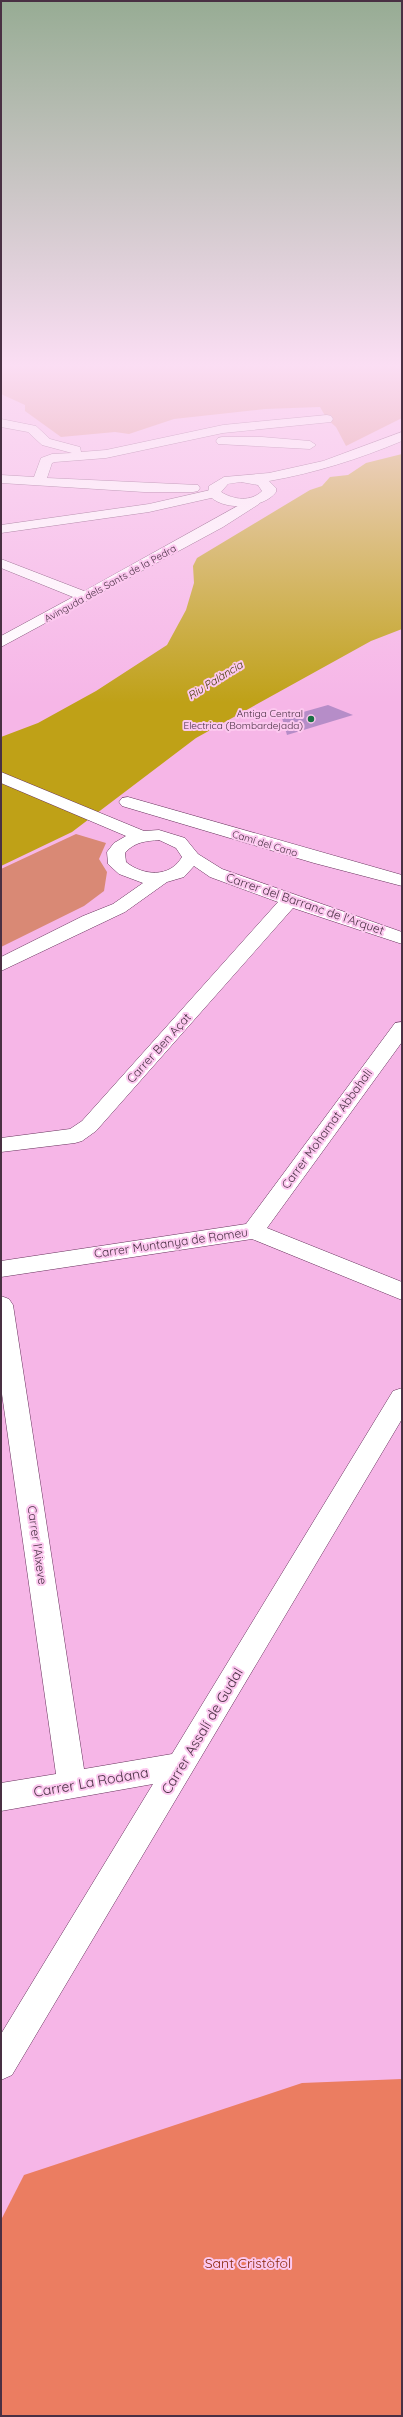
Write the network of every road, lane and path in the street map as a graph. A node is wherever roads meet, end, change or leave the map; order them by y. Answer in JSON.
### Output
{"nodes":[{"id":1,"x":40,"y":478,"type":"edge"},
{"id":2,"x":257,"y":478,"type":"edge"},
{"id":3,"x":291,"y":478,"type":"edge"},
{"id":4,"x":1,"y":479,"type":"edge"},
{"id":5,"x":251,"y":479,"type":"junction"},
{"id":6,"x":39,"y":482,"type":"junction"},
{"id":7,"x":269,"y":488,"type":"junction"},
{"id":8,"x":216,"y":493,"type":"junction"},
{"id":9,"x":254,"y":501,"type":"junction"},
{"id":10,"x":218,"y":524,"type":"junction"},
{"id":11,"x":1,"y":529,"type":"edge"},
{"id":12,"x":1,"y":562,"type":"edge"},
{"id":13,"x":85,"y":597,"type":"junction"},
{"id":14,"x":1,"y":628,"type":"edge"},
{"id":15,"x":15,"y":635,"type":"junction"},
{"id":16,"x":1,"y":642,"type":"edge"},
{"id":17,"x":1,"y":777,"type":"edge"},
{"id":18,"x":1,"y":789,"type":"edge"},
{"id":19,"x":128,"y":802,"type":"dead end"},
{"id":20,"x":142,"y":836,"type":"junction"},
{"id":21,"x":120,"y":847,"type":"junction"},
{"id":22,"x":186,"y":864,"type":"junction"},
{"id":23,"x":129,"y":874,"type":"junction"},
{"id":24,"x":163,"y":877,"type":"junction"},
{"id":25,"x":402,"y":881,"type":"edge"},
{"id":26,"x":289,"y":901,"type":"junction"},
{"id":27,"x":90,"y":920,"type":"junction"},
{"id":28,"x":402,"y":938,"type":"edge"},
{"id":29,"x":1,"y":965,"type":"edge"},
{"id":30,"x":402,"y":1028,"type":"edge"},
{"id":31,"x":1,"y":1145,"type":"edge"},
{"id":32,"x":253,"y":1231,"type":"junction"},
{"id":33,"x":1,"y":1269,"type":"edge"},
{"id":34,"x":402,"y":1291,"type":"edge"},
{"id":35,"x":1,"y":1305,"type":"edge"},
{"id":36,"x":402,"y":1398,"type":"edge"},
{"id":37,"x":181,"y":1766,"type":"junction"},
{"id":38,"x":72,"y":1785,"type":"junction"},
{"id":39,"x":1,"y":1797,"type":"edge"},
{"id":40,"x":1,"y":2064,"type":"edge"}],
"edges":[{"from":1,"to":6,"type":"street"},
{"from":2,"to":5,"type":"street"},
{"from":3,"to":7,"type":"street","name":"Avinguda dels Sants de la Pedra"},
{"from":4,"to":6,"type":"street"},
{"from":5,"to":7,"type":"street"},
{"from":5,"to":8,"type":"street"},
{"from":6,"to":8,"type":"street"},
{"from":7,"to":9,"type":"street","name":"Avinguda dels Sants de la Pedra"},
{"from":8,"to":9,"type":"street"},
{"from":8,"to":10,"type":"street"},
{"from":8,"to":11,"type":"street"},
{"from":9,"to":10,"type":"street","name":"Avinguda dels Sants de la Pedra"},
{"from":10,"to":13,"type":"street","name":"Avinguda dels Sants de la Pedra"},
{"from":12,"to":13,"type":"street"},
{"from":13,"to":15,"type":"street","name":"Avinguda dels Sants de la Pedra"},
{"from":14,"to":15,"type":"street"},
{"from":15,"to":16,"type":"street","name":"Avinguda dels Sants de la Pedra"},
{"from":17,"to":20,"type":"street"},
{"from":18,"to":21,"type":"street"},
{"from":19,"to":25,"type":"street","name":"Camí del Cano"},
{"from":20,"to":21,"type":"street"},
{"from":20,"to":22,"type":"street"},
{"from":21,"to":23,"type":"street"},
{"from":22,"to":24,"type":"street"},
{"from":22,"to":26,"type":"street","name":"Carrer del Barranc de l'Arquet"},
{"from":23,"to":24,"type":"street"},
{"from":23,"to":27,"type":"street"},
{"from":24,"to":27,"type":"street"},
{"from":26,"to":28,"type":"street","name":"Carrer del Barranc de l'Arquet"},
{"from":26,"to":31,"type":"street","name":"Carrer Ben Açat"},
{"from":27,"to":29,"type":"street"},
{"from":30,"to":32,"type":"street","name":"Carrer Mohamat Abbahali"},
{"from":32,"to":33,"type":"street","name":"Carrer Muntanya de Romeu"},
{"from":32,"to":34,"type":"street","name":"Carrer Muntanya de Romeu"},
{"from":35,"to":38,"type":"street","name":"Carrer l'Aixeve"},
{"from":36,"to":37,"type":"street","name":"Carrer Assalí de Gudal"},
{"from":37,"to":38,"type":"street","name":"Carrer La Rodana"},
{"from":37,"to":40,"type":"street","name":"Carrer Assalí de Gudal"},
{"from":38,"to":39,"type":"street","name":"Carrer La Rodana"}]}
